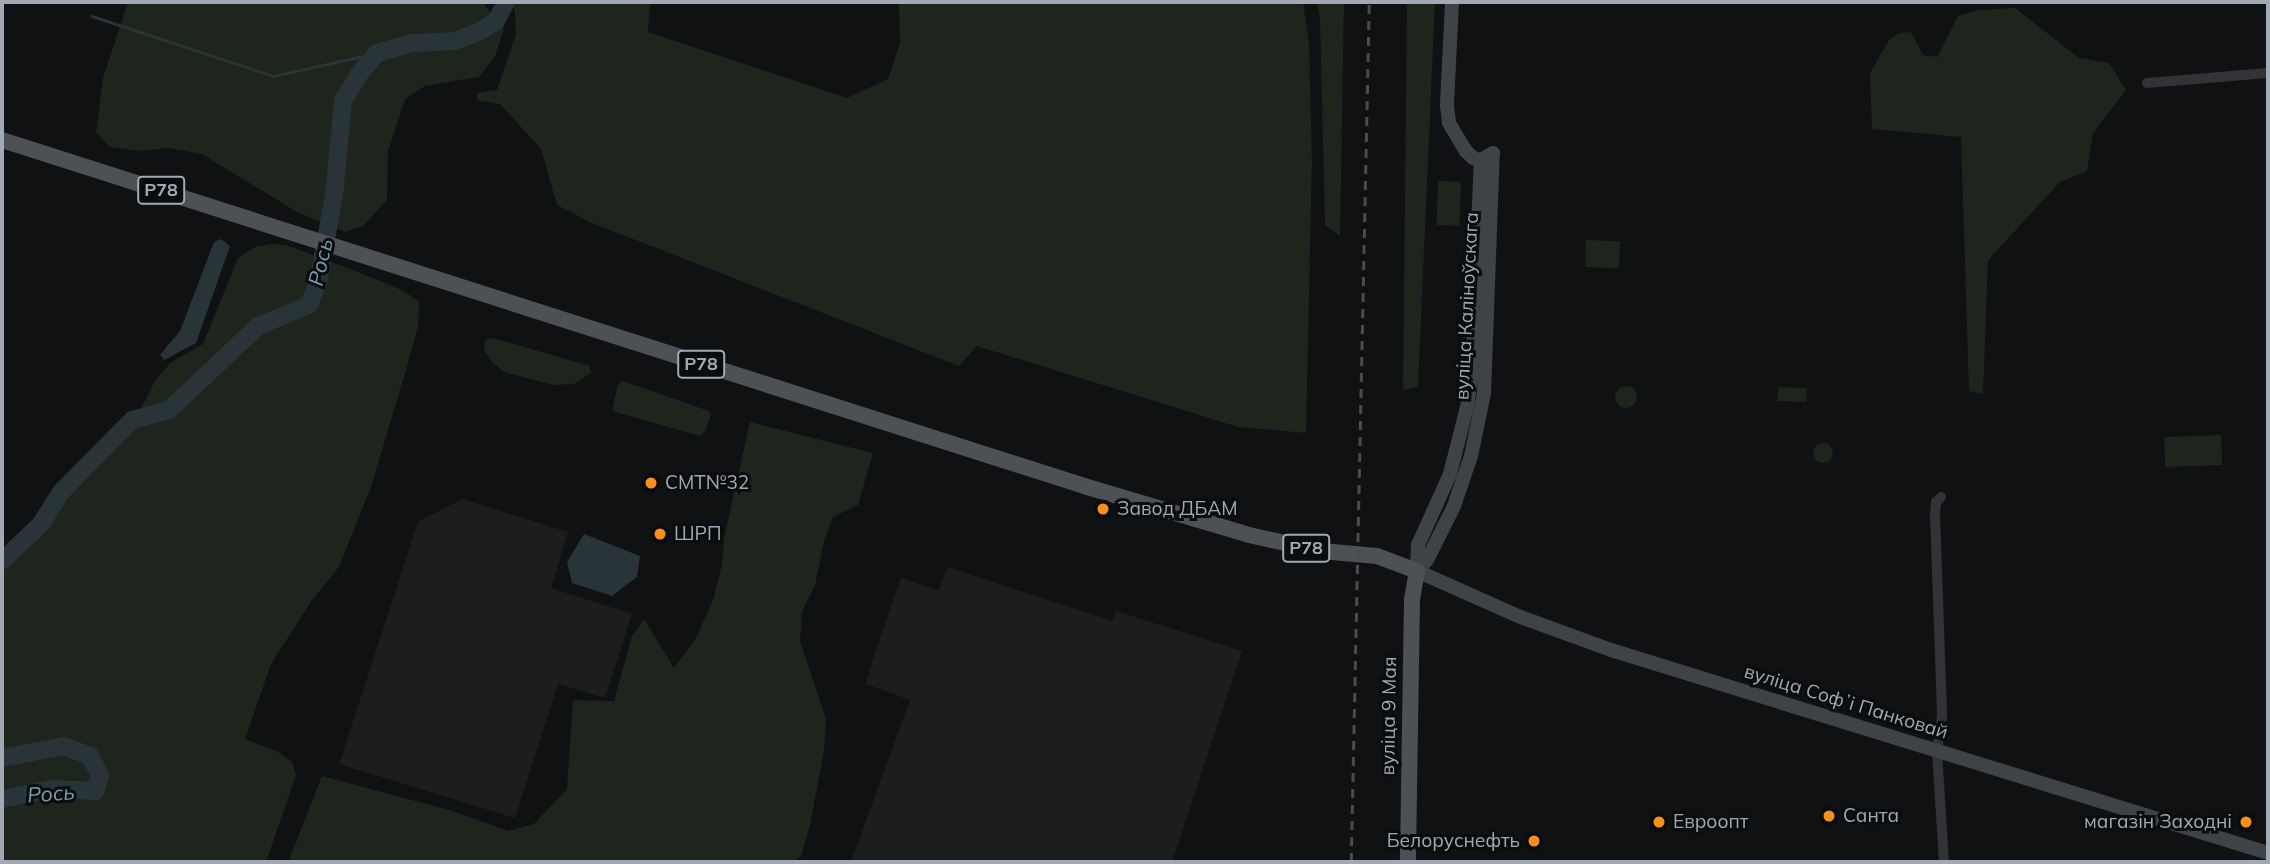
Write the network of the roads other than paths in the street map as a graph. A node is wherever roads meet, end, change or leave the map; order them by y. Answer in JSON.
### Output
{"nodes":[{"id":1,"x":1452,"y":2,"type":"edge"},
{"id":2,"x":2268,"y":74,"type":"edge"},
{"id":3,"x":2147,"y":83,"type":"dead end"},
{"id":4,"x":2,"y":140,"type":"edge"},
{"id":5,"x":1941,"y":497,"type":"dead end"},
{"id":6,"x":1417,"y":571,"type":"junction"},
{"id":7,"x":1937,"y":751,"type":"junction"},
{"id":8,"x":2268,"y":853,"type":"edge"},
{"id":9,"x":1408,"y":862,"type":"edge"},
{"id":10,"x":1944,"y":862,"type":"edge"}],
"edges":[{"from":1,"to":6,"type":"main road","name":"вуліца Каліноўскага"},
{"from":2,"to":3,"type":"street"},
{"from":4,"to":6,"type":"main road","number":"Р78"},
{"from":5,"to":7,"type":"street"},
{"from":6,"to":7,"type":"main road","name":"вуліца Софʼі Панковай"},
{"from":6,"to":9,"type":"main road","name":"вуліца 9 Мая"},
{"from":7,"to":8,"type":"main road","name":"вуліца Софʼі Панковай"},
{"from":7,"to":10,"type":"street"}]}
